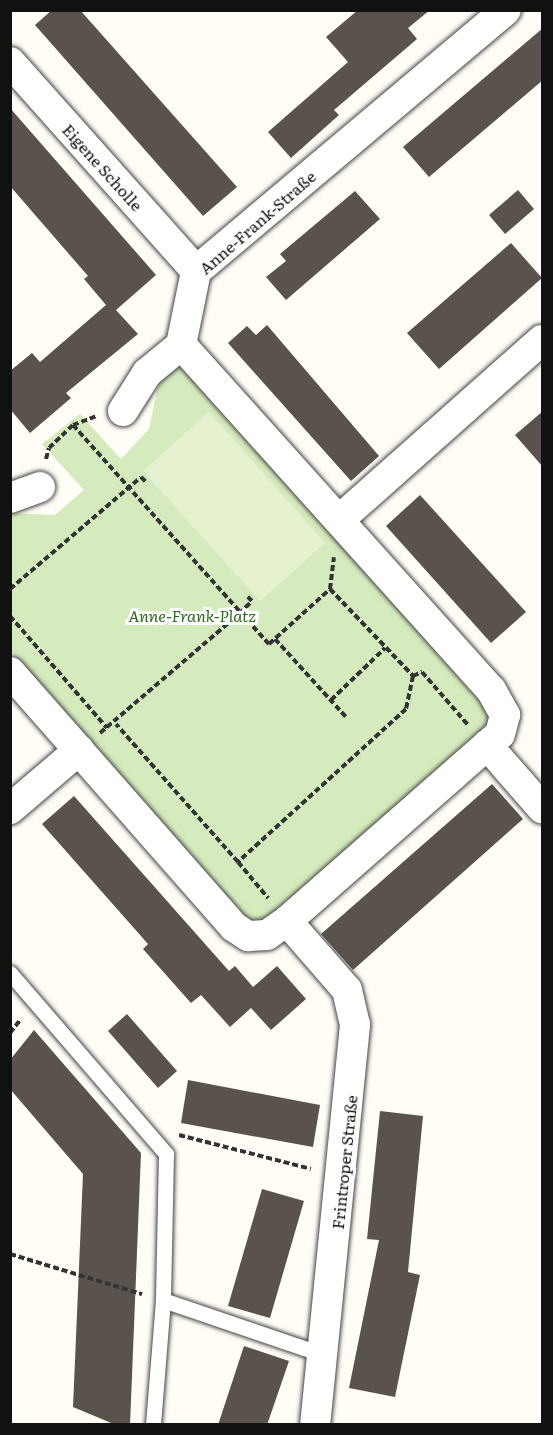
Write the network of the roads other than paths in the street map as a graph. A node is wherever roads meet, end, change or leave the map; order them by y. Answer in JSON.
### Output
{"nodes":[{"id":1,"x":506,"y":10,"type":"edge"},
{"id":2,"x":10,"y":62,"type":"edge"},
{"id":3,"x":196,"y":271,"type":"junction"},
{"id":4,"x":543,"y":340,"type":"edge"},
{"id":5,"x":181,"y":345,"type":"junction"},
{"id":6,"x":123,"y":411,"type":"road end"},
{"id":7,"x":40,"y":487,"type":"road end"},
{"id":8,"x":10,"y":498,"type":"edge"},
{"id":9,"x":339,"y":520,"type":"junction"},
{"id":10,"x":10,"y":672,"type":"edge"},
{"id":11,"x":487,"y":745,"type":"junction"},
{"id":12,"x":79,"y":750,"type":"junction"},
{"id":13,"x":543,"y":808,"type":"edge"},
{"id":14,"x":10,"y":809,"type":"edge"},
{"id":15,"x":287,"y":921,"type":"junction"},
{"id":16,"x":10,"y":973,"type":"edge"},
{"id":17,"x":163,"y":1300,"type":"junction"},
{"id":18,"x":322,"y":1354,"type":"junction"},
{"id":19,"x":153,"y":1425,"type":"edge"},
{"id":20,"x":315,"y":1425,"type":"edge"}],
"edges":[{"from":1,"to":3,"type":"street","name":"Anne-Frank-Straße"},
{"from":2,"to":3,"type":"street","name":"Eigene Scholle"},
{"from":3,"to":5,"type":"street","name":"Anne-Frank-Straße"},
{"from":4,"to":9,"type":"street"},
{"from":5,"to":6,"type":"street"},
{"from":5,"to":9,"type":"street"},
{"from":7,"to":8,"type":"street"},
{"from":9,"to":11,"type":"street"},
{"from":10,"to":12,"type":"street"},
{"from":11,"to":13,"type":"street"},
{"from":11,"to":15,"type":"street"},
{"from":12,"to":14,"type":"street"},
{"from":12,"to":15,"type":"street"},
{"from":15,"to":18,"type":"street","name":"Frintroper Straße"},
{"from":16,"to":17,"type":"lane"},
{"from":17,"to":18,"type":"lane"},
{"from":17,"to":19,"type":"lane"},
{"from":18,"to":20,"type":"street","name":"Frintroper Straße"}]}
